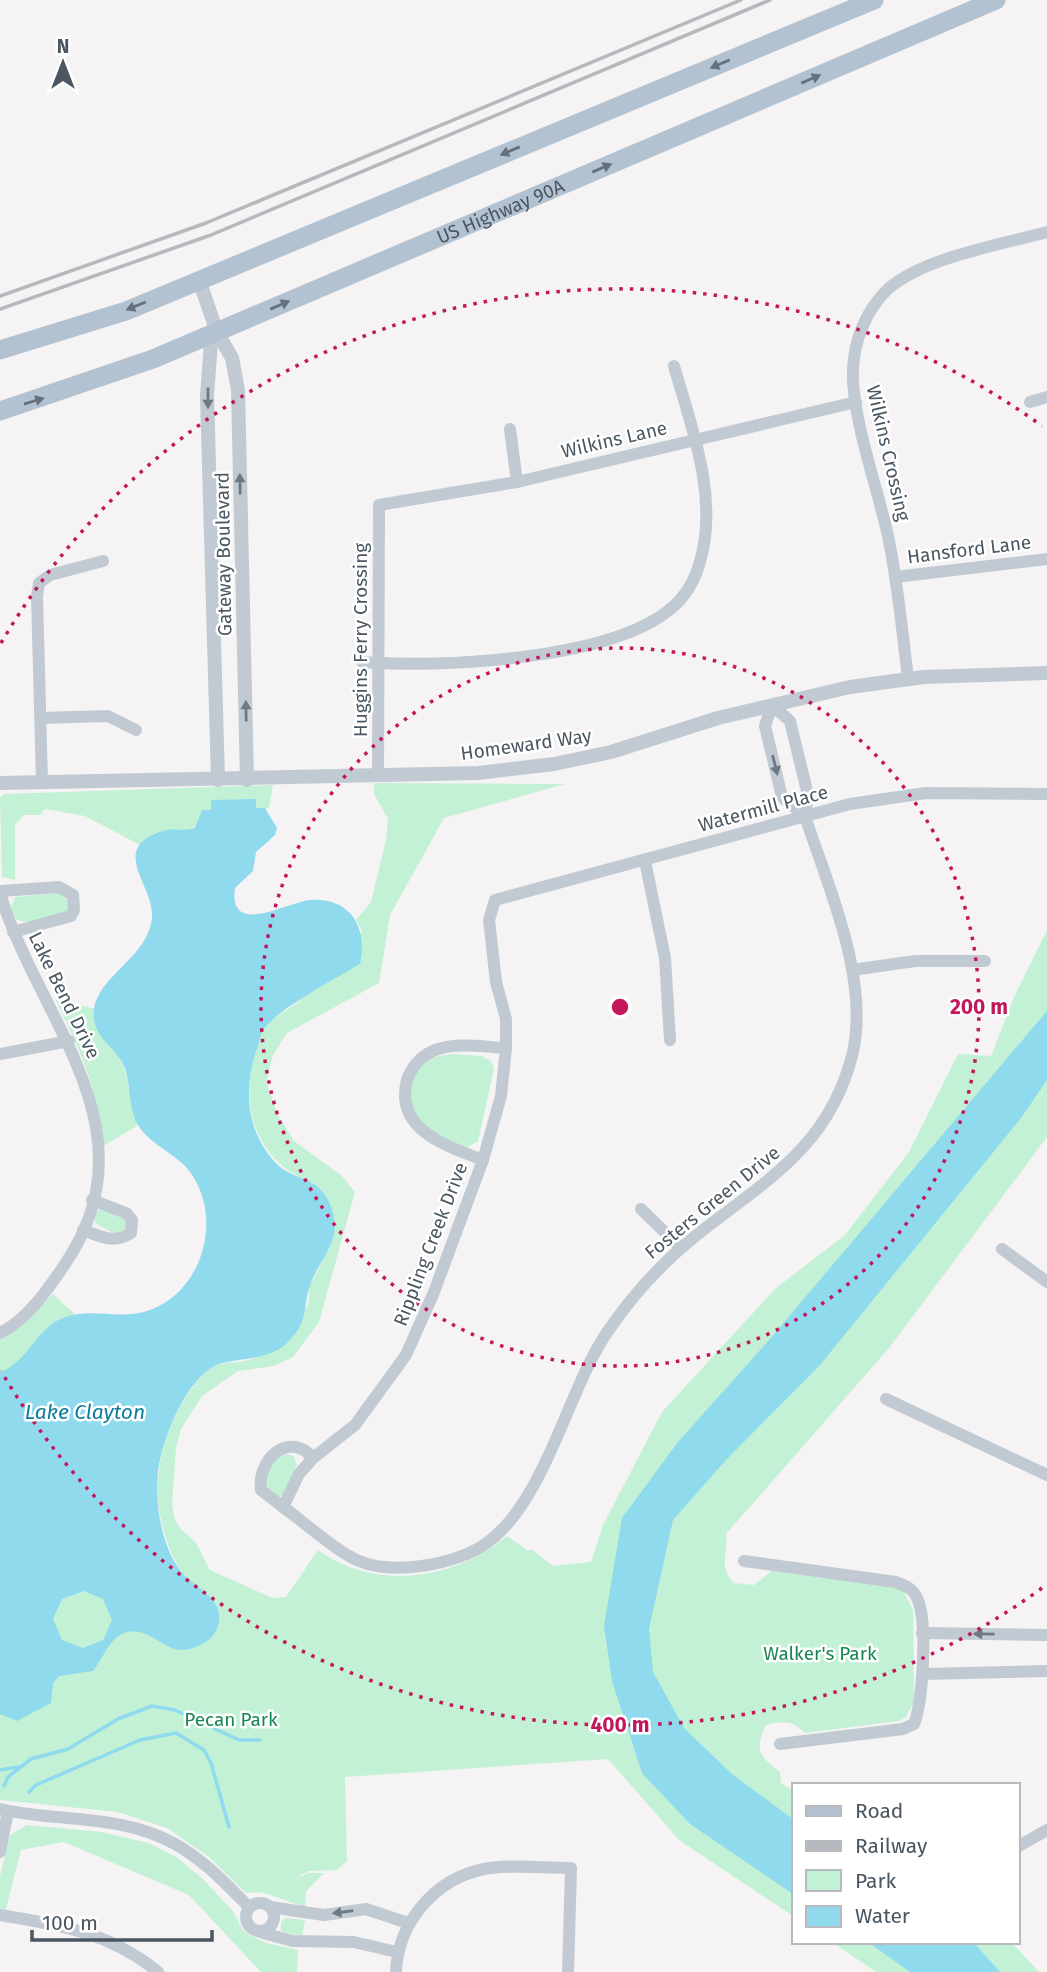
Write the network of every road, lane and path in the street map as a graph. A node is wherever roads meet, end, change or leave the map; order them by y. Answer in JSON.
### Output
{"nodes":[{"id":1,"x":874,"y":0,"type":"edge"},
{"id":2,"x":996,"y":0,"type":"edge"},
{"id":3,"x":1047,"y":232,"type":"edge"},
{"id":4,"x":199,"y":280,"type":"junction"},
{"id":5,"x":217,"y":332,"type":"junction"},
{"id":6,"x":0,"y":351,"type":"edge"},
{"id":7,"x":674,"y":366,"type":"dead end"},
{"id":8,"x":1047,"y":397,"type":"edge"},
{"id":9,"x":856,"y":402,"type":"junction"},
{"id":10,"x":1030,"y":402,"type":"dead end"},
{"id":11,"x":0,"y":411,"type":"edge"},
{"id":12,"x":510,"y":429,"type":"dead end"},
{"id":13,"x":694,"y":440,"type":"junction"},
{"id":14,"x":517,"y":482,"type":"junction"},
{"id":15,"x":379,"y":505,"type":"joint"},
{"id":16,"x":1047,"y":559,"type":"edge"},
{"id":17,"x":103,"y":561,"type":"dead end"},
{"id":18,"x":895,"y":577,"type":"junction"},
{"id":19,"x":362,"y":662,"type":"dead end"},
{"id":20,"x":379,"y":663,"type":"junction"},
{"id":21,"x":1047,"y":673,"type":"edge"},
{"id":22,"x":908,"y":678,"type":"junction"},
{"id":23,"x":772,"y":705,"type":"junction"},
{"id":24,"x":41,"y":718,"type":"junction"},
{"id":25,"x":136,"y":730,"type":"dead end"},
{"id":26,"x":378,"y":775,"type":"junction"},
{"id":27,"x":219,"y":780,"type":"junction"},
{"id":28,"x":247,"y":780,"type":"junction"},
{"id":29,"x":42,"y":782,"type":"junction"},
{"id":30,"x":0,"y":783,"type":"edge"},
{"id":31,"x":1047,"y":793,"type":"edge"},
{"id":32,"x":805,"y":816,"type":"junction"},
{"id":33,"x":645,"y":861,"type":"junction"},
{"id":34,"x":0,"y":892,"type":"edge"},
{"id":35,"x":495,"y":900,"type":"joint"},
{"id":36,"x":13,"y":932,"type":"junction"},
{"id":37,"x":985,"y":961,"type":"dead end"},
{"id":38,"x":852,"y":970,"type":"junction"},
{"id":39,"x":670,"y":1040,"type":"dead end"},
{"id":40,"x":68,"y":1041,"type":"junction"},
{"id":41,"x":506,"y":1048,"type":"junction"},
{"id":42,"x":0,"y":1054,"type":"edge"},
{"id":43,"x":483,"y":1160,"type":"junction"},
{"id":44,"x":92,"y":1200,"type":"junction"},
{"id":45,"x":641,"y":1209,"type":"dead end"},
{"id":46,"x":83,"y":1230,"type":"junction"},
{"id":47,"x":681,"y":1248,"type":"junction"},
{"id":48,"x":1002,"y":1249,"type":"dead end"},
{"id":49,"x":1047,"y":1282,"type":"edge"},
{"id":50,"x":0,"y":1333,"type":"edge"},
{"id":51,"x":886,"y":1399,"type":"dead end"},
{"id":52,"x":313,"y":1458,"type":"junction"},
{"id":53,"x":1047,"y":1475,"type":"edge"},
{"id":54,"x":283,"y":1507,"type":"junction"},
{"id":55,"x":744,"y":1561,"type":"dead end"},
{"id":56,"x":922,"y":1633,"type":"junction"},
{"id":57,"x":1047,"y":1634,"type":"edge"},
{"id":58,"x":1047,"y":1671,"type":"edge"},
{"id":59,"x":923,"y":1674,"type":"junction"},
{"id":60,"x":780,"y":1744,"type":"dead end"},
{"id":61,"x":4,"y":1810,"type":"edge"},
{"id":62,"x":1047,"y":1830,"type":"edge"},
{"id":63,"x":1019,"y":1846,"type":"edge"},
{"id":64,"x":0,"y":1852,"type":"edge"},
{"id":65,"x":249,"y":1907,"type":"junction"},
{"id":66,"x":270,"y":1907,"type":"junction"},
{"id":67,"x":0,"y":1915,"type":"edge"},
{"id":68,"x":408,"y":1923,"type":"junction"},
{"id":69,"x":260,"y":1932,"type":"junction"},
{"id":70,"x":397,"y":1951,"type":"junction"},
{"id":71,"x":158,"y":1972,"type":"edge"},
{"id":72,"x":396,"y":1972,"type":"edge"},
{"id":73,"x":568,"y":1972,"type":"edge"}],
"edges":[{"from":1,"to":4,"type":"main road","one_way":true},
{"from":5,"to":2,"type":"main road","name":"US Highway 90A","one_way":true},
{"from":3,"to":9,"type":"street","name":"Wilkins Crossing"},
{"from":4,"to":5,"type":"street","name":"Gateway Boulevard"},
{"from":4,"to":6,"type":"main road","one_way":true},
{"from":11,"to":5,"type":"main road","name":"US Highway 90A","one_way":true},
{"from":5,"to":27,"type":"street","name":"Gateway Boulevard","one_way":true},
{"from":28,"to":5,"type":"street","name":"Gateway Boulevard","one_way":true},
{"from":7,"to":13,"type":"street"},
{"from":8,"to":10,"type":"street"},
{"from":9,"to":13,"type":"street","name":"Wilkins Lane"},
{"from":9,"to":18,"type":"street","name":"Wilkins Crossing"},
{"from":12,"to":14,"type":"street"},
{"from":13,"to":14,"type":"street","name":"Wilkins Lane"},
{"from":13,"to":20,"type":"street"},
{"from":14,"to":15,"type":"street","name":"Wilkins Lane"},
{"from":15,"to":20,"type":"street","name":"Huggins Ferry Crossing"},
{"from":16,"to":18,"type":"street","name":"Hansford Lane"},
{"from":17,"to":24,"type":"street"},
{"from":18,"to":22,"type":"street","name":"Wilkins Crossing"},
{"from":19,"to":20,"type":"street"},
{"from":20,"to":26,"type":"street","name":"Huggins Ferry Crossing"},
{"from":21,"to":22,"type":"street","name":"Homeward Way"},
{"from":22,"to":23,"type":"street","name":"Homeward Way"},
{"from":23,"to":26,"type":"street","name":"Homeward Way"},
{"from":23,"to":32,"type":"street","name":"Fosters Green Drive"},
{"from":23,"to":32,"type":"street","name":"Fosters Green Drive","one_way":true},
{"from":24,"to":25,"type":"street"},
{"from":24,"to":29,"type":"street"},
{"from":26,"to":28,"type":"street","name":"Homeward Way"},
{"from":27,"to":28,"type":"street","name":"Homeward Way"},
{"from":27,"to":29,"type":"street","name":"Homeward Way"},
{"from":29,"to":30,"type":"street","name":"Homeward Way"},
{"from":31,"to":32,"type":"street","name":"Watermill Place"},
{"from":32,"to":33,"type":"street","name":"Watermill Place"},
{"from":32,"to":38,"type":"street","name":"Fosters Green Drive"},
{"from":33,"to":35,"type":"street","name":"Watermill Place"},
{"from":33,"to":39,"type":"street"},
{"from":34,"to":36,"type":"street","name":"Lake Bend Drive"},
{"from":34,"to":36,"type":"street","name":"Lake Bend Drive"},
{"from":35,"to":41,"type":"street","name":"Rippling Creek Drive"},
{"from":36,"to":40,"type":"street","name":"Lake Bend Drive"},
{"from":37,"to":38,"type":"street"},
{"from":38,"to":47,"type":"street","name":"Fosters Green Drive"},
{"from":40,"to":42,"type":"street"},
{"from":40,"to":44,"type":"street","name":"Lake Bend Drive"},
{"from":41,"to":43,"type":"street","name":"Rippling Creek Drive"},
{"from":41,"to":43,"type":"street"},
{"from":43,"to":52,"type":"street","name":"Rippling Creek Drive"},
{"from":44,"to":46,"type":"street","name":"Lake Bend Drive"},
{"from":44,"to":46,"type":"street"},
{"from":45,"to":47,"type":"street"},
{"from":46,"to":50,"type":"street","name":"Lake Bend Drive"},
{"from":47,"to":54,"type":"street","name":"Fosters Green Drive"},
{"from":48,"to":49,"type":"street"},
{"from":51,"to":53,"type":"street"},
{"from":52,"to":54,"type":"street","name":"Rippling Creek Drive"},
{"from":52,"to":54,"type":"street"},
{"from":55,"to":56,"type":"street"},
{"from":57,"to":56,"type":"street","one_way":true},
{"from":56,"to":59,"type":"street"},
{"from":58,"to":59,"type":"street"},
{"from":59,"to":60,"type":"street"},
{"from":61,"to":64,"type":"street"},
{"from":61,"to":65,"type":"street"},
{"from":62,"to":63,"type":"street"},
{"from":65,"to":66,"type":"street"},
{"from":65,"to":69,"type":"street"},
{"from":68,"to":66,"type":"street","one_way":true},
{"from":66,"to":69,"type":"street"},
{"from":67,"to":71,"type":"street"},
{"from":68,"to":70,"type":"street"},
{"from":68,"to":73,"type":"street"},
{"from":69,"to":70,"type":"street"},
{"from":70,"to":72,"type":"street"}]}
